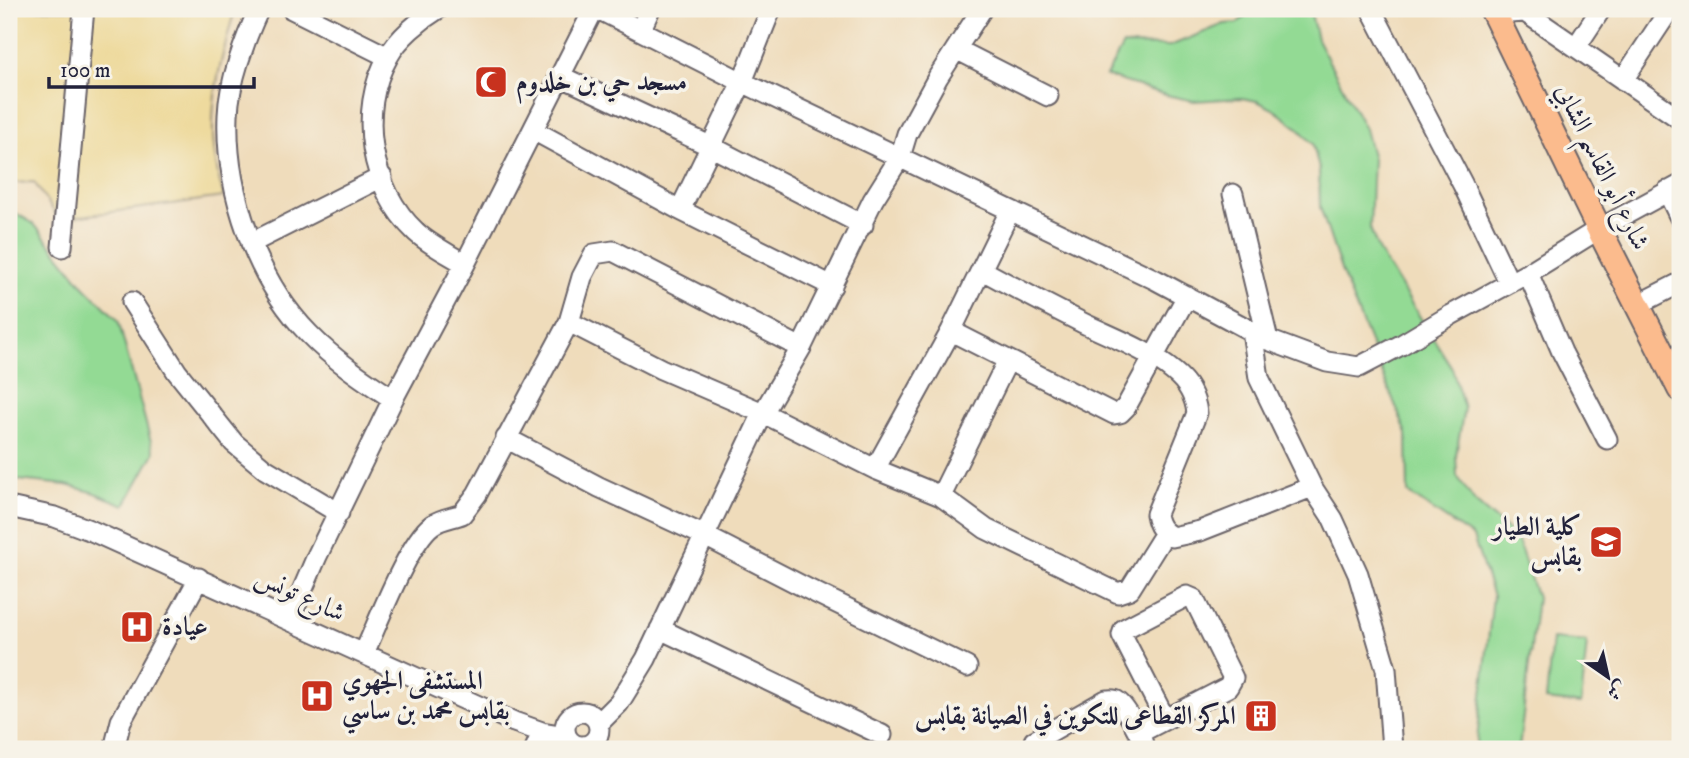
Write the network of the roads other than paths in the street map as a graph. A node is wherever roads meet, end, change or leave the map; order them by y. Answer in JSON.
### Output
{"nodes":[{"id":1,"x":83,"y":9,"type":"edge"},
{"id":2,"x":259,"y":9,"type":"edge"},
{"id":3,"x":292,"y":9,"type":"edge"},
{"id":4,"x":438,"y":9,"type":"edge"},
{"id":5,"x":596,"y":9,"type":"edge"},
{"id":6,"x":650,"y":9,"type":"edge"},
{"id":7,"x":771,"y":9,"type":"edge"},
{"id":8,"x":982,"y":9,"type":"edge"},
{"id":9,"x":1371,"y":9,"type":"edge"},
{"id":10,"x":1601,"y":9,"type":"edge"},
{"id":11,"x":1672,"y":9,"type":"edge"},
{"id":12,"x":1526,"y":10,"type":"edge"},
{"id":13,"x":1493,"y":12,"type":"edge"},
{"id":14,"x":1680,"y":14,"type":"edge"},
{"id":15,"x":640,"y":29,"type":"junction"},
{"id":16,"x":1576,"y":47,"type":"junction"},
{"id":17,"x":956,"y":49,"type":"junction"},
{"id":18,"x":388,"y":57,"type":"junction"},
{"id":19,"x":560,"y":76,"type":"junction"},
{"id":20,"x":1623,"y":80,"type":"junction"},
{"id":21,"x":742,"y":82,"type":"junction"},
{"id":22,"x":1048,"y":96,"type":"dead end"},
{"id":23,"x":1680,"y":119,"type":"edge"},
{"id":24,"x":533,"y":130,"type":"junction"},
{"id":25,"x":710,"y":146,"type":"junction"},
{"id":26,"x":900,"y":157,"type":"junction"},
{"id":27,"x":382,"y":177,"type":"junction"},
{"id":28,"x":1674,"y":188,"type":"edge"},
{"id":29,"x":1233,"y":194,"type":"dead end"},
{"id":30,"x":680,"y":210,"type":"junction"},
{"id":31,"x":1010,"y":211,"type":"junction"},
{"id":32,"x":1680,"y":218,"type":"edge"},
{"id":33,"x":863,"y":225,"type":"junction"},
{"id":34,"x":1599,"y":229,"type":"junction"},
{"id":35,"x":251,"y":243,"type":"junction"},
{"id":36,"x":62,"y":247,"type":"dead end"},
{"id":37,"x":466,"y":264,"type":"junction"},
{"id":38,"x":982,"y":270,"type":"junction"},
{"id":39,"x":1528,"y":273,"type":"junction"},
{"id":40,"x":1509,"y":282,"type":"junction"},
{"id":41,"x":1680,"y":283,"type":"edge"},
{"id":42,"x":832,"y":286,"type":"junction"},
{"id":43,"x":1187,"y":296,"type":"junction"},
{"id":44,"x":132,"y":302,"type":"dead end"},
{"id":45,"x":1637,"y":305,"type":"junction"},
{"id":46,"x":569,"y":323,"type":"junction"},
{"id":47,"x":951,"y":331,"type":"junction"},
{"id":48,"x":1260,"y":335,"type":"junction"},
{"id":49,"x":800,"y":348,"type":"junction"},
{"id":50,"x":1154,"y":357,"type":"junction"},
{"id":51,"x":1008,"y":360,"type":"junction"},
{"id":52,"x":1678,"y":381,"type":"edge"},
{"id":53,"x":393,"y":399,"type":"junction"},
{"id":54,"x":763,"y":413,"type":"junction"},
{"id":55,"x":506,"y":438,"type":"junction"},
{"id":56,"x":1607,"y":439,"type":"dead end"},
{"id":57,"x":875,"y":469,"type":"junction"},
{"id":58,"x":1312,"y":487,"type":"junction"},
{"id":59,"x":941,"y":496,"type":"junction"},
{"id":60,"x":9,"y":507,"type":"edge"},
{"id":61,"x":339,"y":513,"type":"junction"},
{"id":62,"x":1165,"y":533,"type":"junction"},
{"id":63,"x":703,"y":535,"type":"junction"},
{"id":64,"x":199,"y":578,"type":"junction"},
{"id":65,"x":290,"y":619,"type":"junction"},
{"id":66,"x":660,"y":629,"type":"junction"},
{"id":67,"x":364,"y":653,"type":"junction"},
{"id":68,"x":967,"y":667,"type":"dead end"},
{"id":69,"x":1165,"y":719,"type":"junction"},
{"id":70,"x":599,"y":723,"type":"junction"},
{"id":71,"x":882,"y":735,"type":"dead end"},
{"id":72,"x":566,"y":736,"type":"junction"},
{"id":73,"x":539,"y":741,"type":"edge"},
{"id":74,"x":1142,"y":741,"type":"edge"},
{"id":75,"x":587,"y":748,"type":"edge"},
{"id":76,"x":114,"y":749,"type":"edge"},
{"id":77,"x":1032,"y":749,"type":"edge"},
{"id":78,"x":1392,"y":749,"type":"edge"}],
"edges":[{"from":1,"to":36,"type":"street"},
{"from":2,"to":35,"type":"street"},
{"from":3,"to":18,"type":"street"},
{"from":4,"to":18,"type":"street"},
{"from":5,"to":15,"type":"street"},
{"from":5,"to":19,"type":"street"},
{"from":6,"to":15,"type":"street"},
{"from":7,"to":21,"type":"street"},
{"from":8,"to":17,"type":"street"},
{"from":9,"to":40,"type":"street"},
{"from":10,"to":16,"type":"street"},
{"from":11,"to":14,"type":"street"},
{"from":11,"to":20,"type":"street"},
{"from":12,"to":13,"type":"street"},
{"from":12,"to":16,"type":"street"},
{"from":13,"to":34,"type":"main road","name":"شارع أبو القاسم الشابي"},
{"from":15,"to":21,"type":"street"},
{"from":16,"to":20,"type":"street"},
{"from":17,"to":22,"type":"street"},
{"from":17,"to":26,"type":"street"},
{"from":18,"to":27,"type":"street"},
{"from":19,"to":24,"type":"street"},
{"from":19,"to":25,"type":"street"},
{"from":20,"to":23,"type":"street"},
{"from":21,"to":25,"type":"street"},
{"from":21,"to":26,"type":"street"},
{"from":24,"to":30,"type":"street"},
{"from":24,"to":37,"type":"street"},
{"from":25,"to":30,"type":"street"},
{"from":25,"to":33,"type":"street"},
{"from":26,"to":31,"type":"street"},
{"from":26,"to":33,"type":"street"},
{"from":27,"to":35,"type":"street"},
{"from":27,"to":37,"type":"street"},
{"from":28,"to":32,"type":"street"},
{"from":28,"to":34,"type":"street"},
{"from":29,"to":48,"type":"street"},
{"from":30,"to":42,"type":"street"},
{"from":31,"to":38,"type":"street"},
{"from":31,"to":43,"type":"street"},
{"from":33,"to":42,"type":"street"},
{"from":34,"to":39,"type":"street"},
{"from":34,"to":45,"type":"main road","name":"شارع أبو القاسم الشابي"},
{"from":35,"to":53,"type":"street"},
{"from":37,"to":53,"type":"street"},
{"from":38,"to":47,"type":"street"},
{"from":38,"to":50,"type":"street"},
{"from":39,"to":40,"type":"street"},
{"from":39,"to":56,"type":"street"},
{"from":40,"to":48,"type":"street"},
{"from":41,"to":45,"type":"street"},
{"from":42,"to":49,"type":"street"},
{"from":43,"to":48,"type":"street"},
{"from":43,"to":50,"type":"street"},
{"from":44,"to":61,"type":"street"},
{"from":45,"to":52,"type":"main road","name":"شارع أبو القاسم الشابي"},
{"from":46,"to":49,"type":"street"},
{"from":46,"to":54,"type":"street"},
{"from":46,"to":55,"type":"street"},
{"from":47,"to":51,"type":"street"},
{"from":47,"to":57,"type":"street"},
{"from":48,"to":58,"type":"street"},
{"from":49,"to":54,"type":"street"},
{"from":50,"to":51,"type":"street"},
{"from":50,"to":62,"type":"street"},
{"from":51,"to":59,"type":"street"},
{"from":53,"to":61,"type":"street"},
{"from":54,"to":57,"type":"street"},
{"from":54,"to":63,"type":"street"},
{"from":55,"to":63,"type":"street"},
{"from":55,"to":67,"type":"street"},
{"from":57,"to":59,"type":"street"},
{"from":58,"to":62,"type":"street"},
{"from":58,"to":78,"type":"street"},
{"from":59,"to":62,"type":"street"},
{"from":60,"to":64,"type":"street","name":"شارع تونس"},
{"from":61,"to":65,"type":"street"},
{"from":63,"to":66,"type":"street"},
{"from":63,"to":68,"type":"street"},
{"from":64,"to":65,"type":"street","name":"شارع تونس"},
{"from":64,"to":76,"type":"street"},
{"from":65,"to":67,"type":"street","name":"شارع تونس"},
{"from":66,"to":70,"type":"street"},
{"from":66,"to":71,"type":"street"},
{"from":67,"to":73,"type":"street","name":"شارع تونس"},
{"from":69,"to":69,"type":"street"},
{"from":69,"to":74,"type":"street"},
{"from":70,"to":72,"type":"street"},
{"from":70,"to":75,"type":"street"},
{"from":72,"to":73,"type":"street","name":"شارع تونس"},
{"from":72,"to":75,"type":"street"},
{"from":74,"to":77,"type":"street"}]}
